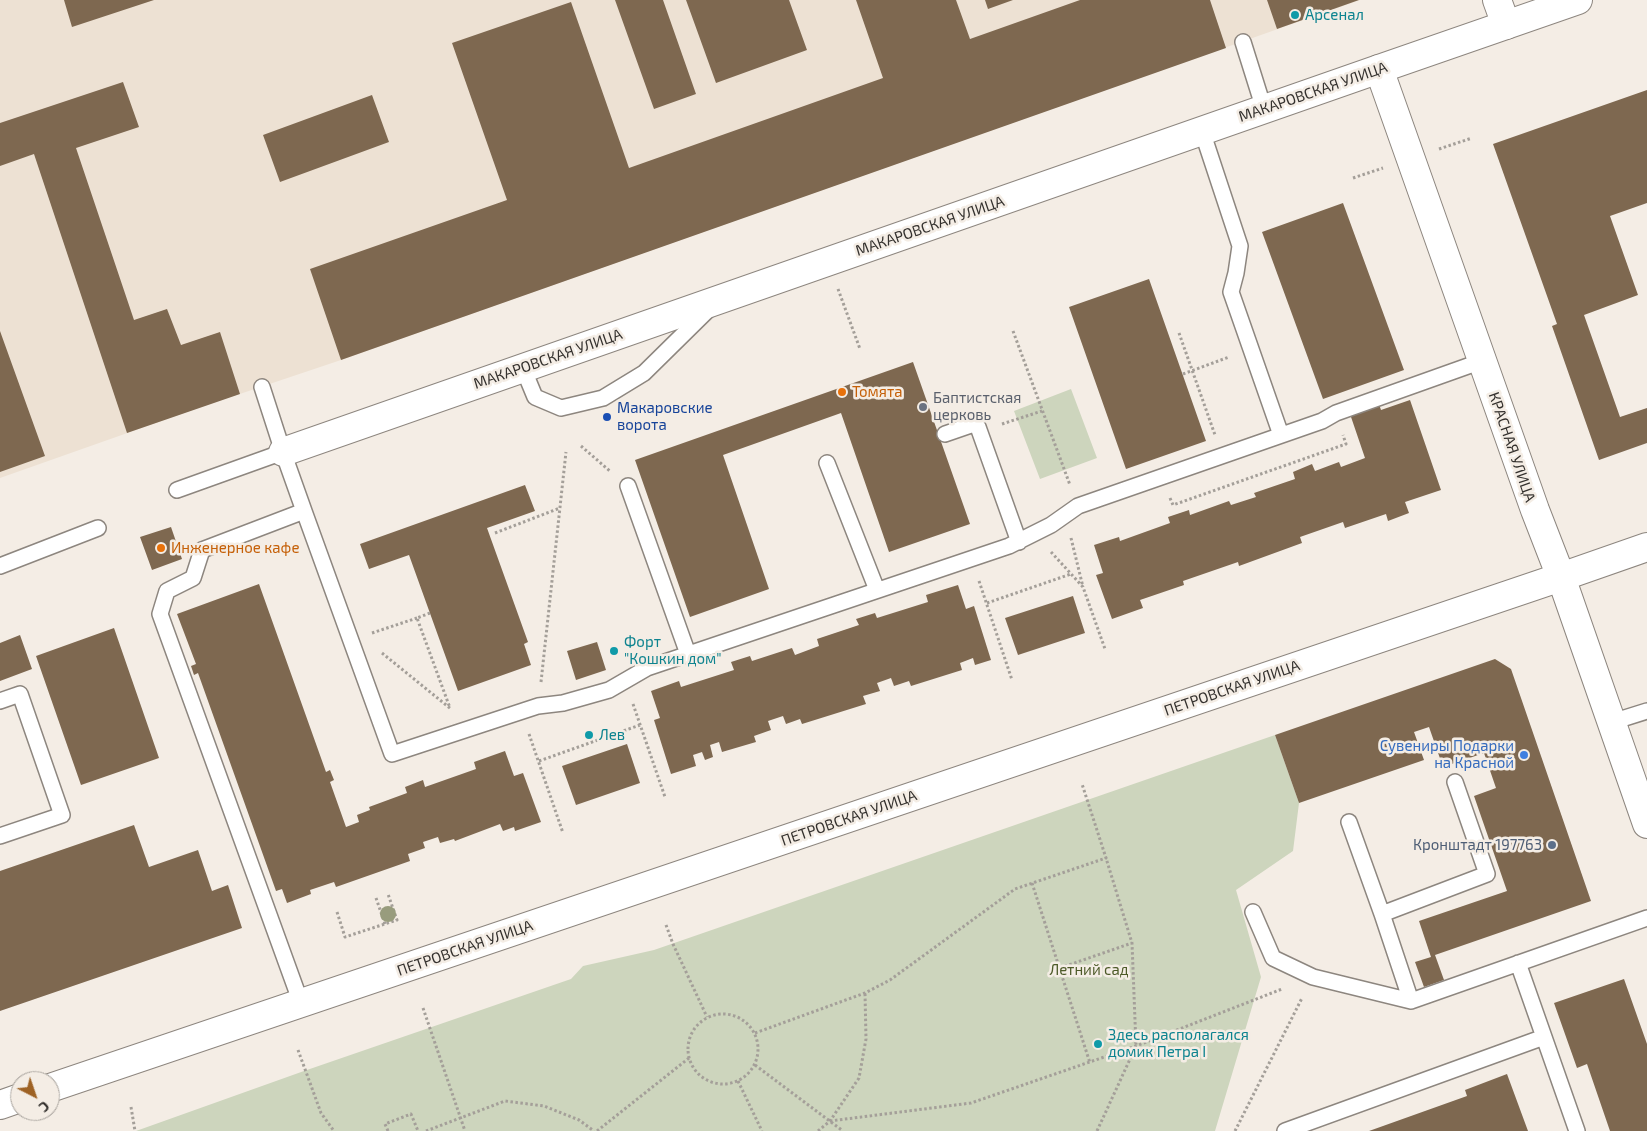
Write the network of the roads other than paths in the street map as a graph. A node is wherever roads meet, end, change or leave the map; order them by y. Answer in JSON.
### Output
{"nodes":[{"id":1,"x":1496,"y":0,"type":"edge"},
{"id":2,"x":1578,"y":0,"type":"edge"},
{"id":3,"x":1506,"y":25,"type":"junction"},
{"id":4,"x":1243,"y":42,"type":"dead end"},
{"id":5,"x":1379,"y":69,"type":"junction"},
{"id":6,"x":1264,"y":109,"type":"junction"},
{"id":7,"x":1202,"y":131,"type":"junction"},
{"id":8,"x":718,"y":300,"type":"junction"},
{"id":9,"x":1482,"y":361,"type":"junction"},
{"id":10,"x":523,"y":368,"type":"junction"},
{"id":11,"x":262,"y":387,"type":"dead end"},
{"id":12,"x":945,"y":434,"type":"dead end"},
{"id":13,"x":1281,"y":436,"type":"junction"},
{"id":14,"x":283,"y":452,"type":"junction"},
{"id":15,"x":827,"y":462,"type":"dead end"},
{"id":16,"x":628,"y":486,"type":"dead end"},
{"id":17,"x":177,"y":490,"type":"dead end"},
{"id":18,"x":304,"y":511,"type":"junction"},
{"id":19,"x":98,"y":528,"type":"dead end"},
{"id":20,"x":1019,"y":542,"type":"junction"},
{"id":21,"x":1647,"y":547,"type":"edge"},
{"id":22,"x":0,"y":566,"type":"edge"},
{"id":23,"x":1561,"y":577,"type":"junction"},
{"id":24,"x":877,"y":590,"type":"junction"},
{"id":25,"x":688,"y":654,"type":"junction"},
{"id":26,"x":0,"y":701,"type":"edge"},
{"id":27,"x":1647,"y":710,"type":"edge"},
{"id":28,"x":1612,"y":722,"type":"junction"},
{"id":29,"x":1455,"y":782,"type":"dead end"},
{"id":30,"x":1349,"y":822,"type":"dead end"},
{"id":31,"x":1647,"y":824,"type":"edge"},
{"id":32,"x":0,"y":836,"type":"edge"},
{"id":33,"x":1253,"y":912,"type":"dead end"},
{"id":34,"x":1382,"y":914,"type":"junction"},
{"id":35,"x":1647,"y":918,"type":"edge"},
{"id":36,"x":1518,"y":963,"type":"junction"},
{"id":37,"x":1411,"y":1001,"type":"junction"},
{"id":38,"x":301,"y":1003,"type":"junction"},
{"id":39,"x":1544,"y":1037,"type":"junction"},
{"id":40,"x":60,"y":1085,"type":"edge"},
{"id":41,"x":1285,"y":1131,"type":"edge"},
{"id":42,"x":1576,"y":1131,"type":"edge"}],
"edges":[{"from":1,"to":3,"type":"street"},
{"from":2,"to":3,"type":"street","name":"МАКАРОВСКАЯ УЛИЦА"},
{"from":3,"to":5,"type":"street","name":"МАКАРОВСКАЯ УЛИЦА"},
{"from":4,"to":6,"type":"lane"},
{"from":5,"to":6,"type":"street","name":"МАКАРОВСКАЯ УЛИЦА"},
{"from":5,"to":9,"type":"street","name":"КРАСНАЯ УЛИЦА"},
{"from":6,"to":7,"type":"street","name":"МАКАРОВСКАЯ УЛИЦА"},
{"from":7,"to":8,"type":"street","name":"МАКАРОВСКАЯ УЛИЦА"},
{"from":7,"to":13,"type":"lane"},
{"from":8,"to":10,"type":"street","name":"МАКАРОВСКАЯ УЛИЦА"},
{"from":8,"to":10,"type":"lane"},
{"from":9,"to":13,"type":"lane"},
{"from":9,"to":23,"type":"street","name":"КРАСНАЯ УЛИЦА"},
{"from":10,"to":14,"type":"street","name":"МАКАРОВСКАЯ УЛИЦА"},
{"from":11,"to":14,"type":"lane"},
{"from":12,"to":20,"type":"lane"},
{"from":13,"to":20,"type":"lane"},
{"from":14,"to":17,"type":"lane"},
{"from":14,"to":18,"type":"lane"},
{"from":15,"to":24,"type":"lane"},
{"from":16,"to":25,"type":"lane"},
{"from":18,"to":25,"type":"lane"},
{"from":18,"to":38,"type":"lane"},
{"from":19,"to":22,"type":"lane"},
{"from":20,"to":24,"type":"lane"},
{"from":21,"to":23,"type":"street","name":"ПЕТРОВСКАЯ УЛИЦА"},
{"from":23,"to":28,"type":"street","name":"КРАСНАЯ УЛИЦА"},
{"from":23,"to":38,"type":"street","name":"ПЕТРОВСКАЯ УЛИЦА"},
{"from":24,"to":25,"type":"lane"},
{"from":26,"to":32,"type":"lane"},
{"from":27,"to":28,"type":"lane"},
{"from":28,"to":31,"type":"street","name":"КРАСНАЯ УЛИЦА"},
{"from":29,"to":34,"type":"lane"},
{"from":30,"to":34,"type":"lane"},
{"from":33,"to":37,"type":"lane"},
{"from":34,"to":37,"type":"lane"},
{"from":35,"to":36,"type":"lane"},
{"from":36,"to":37,"type":"lane"},
{"from":36,"to":39,"type":"lane"},
{"from":38,"to":40,"type":"street","name":"ПЕТРОВСКАЯ УЛИЦА"},
{"from":39,"to":41,"type":"lane"},
{"from":39,"to":42,"type":"lane"}]}
